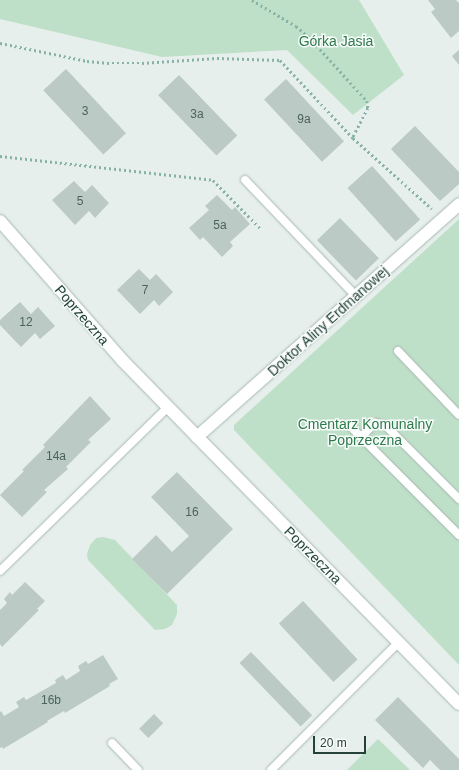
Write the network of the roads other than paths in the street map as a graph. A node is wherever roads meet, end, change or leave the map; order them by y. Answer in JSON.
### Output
{"nodes":[{"id":1,"x":245,"y":180,"type":"dead end"},
{"id":2,"x":459,"y":204,"type":"edge"},
{"id":3,"x":0,"y":221,"type":"edge"},
{"id":4,"x":356,"y":296,"type":"junction"},
{"id":5,"x":398,"y":351,"type":"dead end"},
{"id":6,"x":168,"y":407,"type":"junction"},
{"id":7,"x":459,"y":414,"type":"edge"},
{"id":8,"x":349,"y":425,"type":"dead end"},
{"id":9,"x":196,"y":437,"type":"junction"},
{"id":10,"x":361,"y":437,"type":"junction"},
{"id":11,"x":459,"y":499,"type":"edge"},
{"id":12,"x":459,"y":535,"type":"edge"},
{"id":13,"x":0,"y":571,"type":"edge"},
{"id":14,"x":399,"y":642,"type":"junction"},
{"id":15,"x":459,"y":704,"type":"edge"},
{"id":16,"x":112,"y":744,"type":"dead end"},
{"id":17,"x":138,"y":770,"type":"edge"},
{"id":18,"x":271,"y":770,"type":"edge"}],
"edges":[{"from":1,"to":4,"type":"lane"},
{"from":2,"to":4,"type":"street","name":"Doktor Aliny Erdmanowej"},
{"from":3,"to":6,"type":"street","name":"Poprzeczna"},
{"from":4,"to":9,"type":"street","name":"Doktor Aliny Erdmanowej"},
{"from":5,"to":7,"type":"lane"},
{"from":6,"to":9,"type":"street","name":"Poprzeczna"},
{"from":6,"to":13,"type":"lane"},
{"from":8,"to":10,"type":"lane"},
{"from":9,"to":14,"type":"street","name":"Poprzeczna"},
{"from":10,"to":11,"type":"lane"},
{"from":10,"to":12,"type":"lane"},
{"from":14,"to":15,"type":"street","name":"Poprzeczna"},
{"from":14,"to":18,"type":"lane"},
{"from":16,"to":17,"type":"lane"}]}
